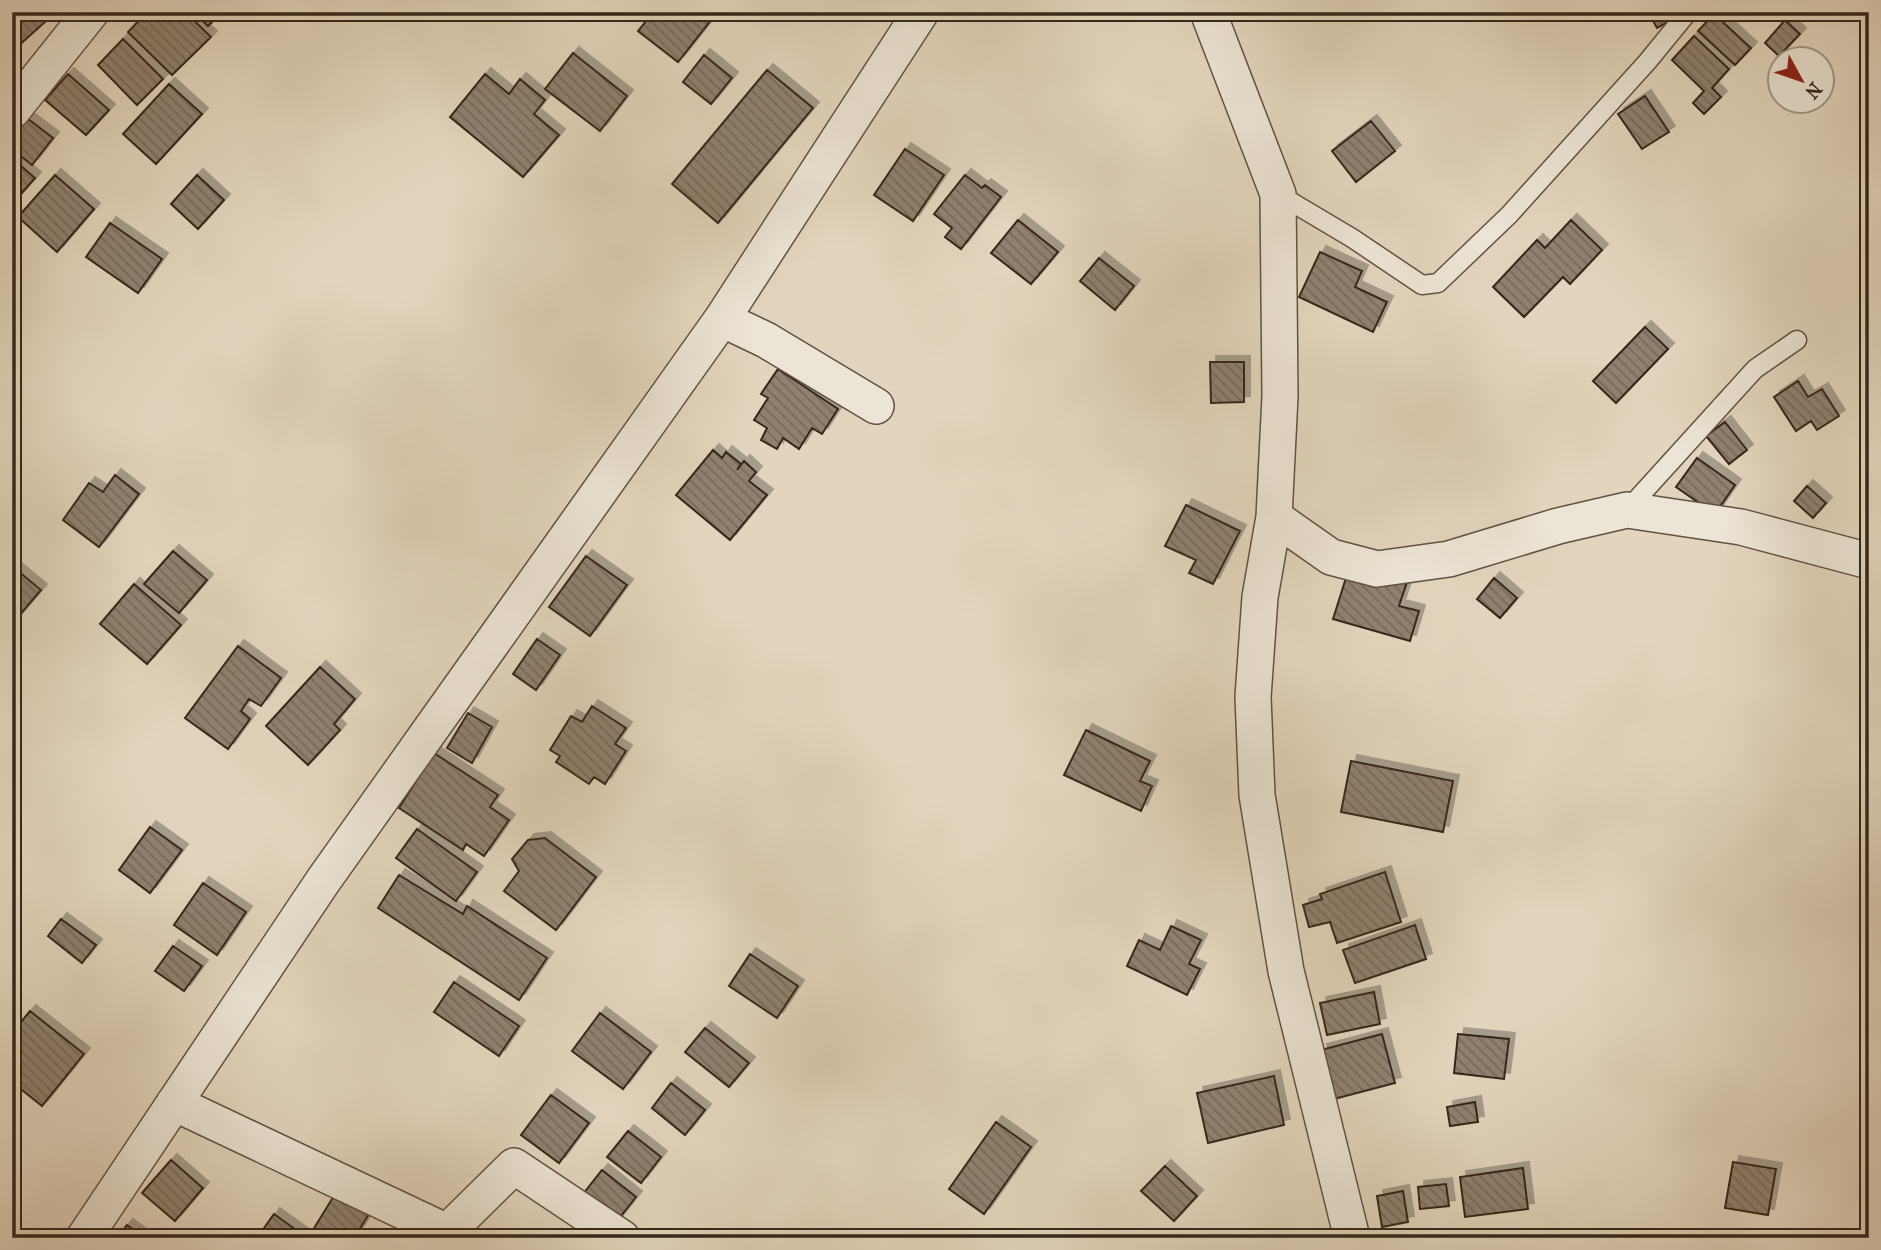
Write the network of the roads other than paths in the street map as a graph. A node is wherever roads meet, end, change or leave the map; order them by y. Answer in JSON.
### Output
{"nodes":[{"id":1,"x":91,"y":12,"type":"edge"},
{"id":2,"x":1208,"y":12,"type":"edge"},
{"id":3,"x":1688,"y":12,"type":"edge"},
{"id":4,"x":908,"y":17,"type":"edge"},
{"id":5,"x":12,"y":111,"type":"edge"},
{"id":6,"x":1278,"y":194,"type":"junction"},
{"id":7,"x":722,"y":319,"type":"junction"},
{"id":8,"x":1797,"y":340,"type":"dead end"},
{"id":9,"x":876,"y":406,"type":"dead end"},
{"id":10,"x":1627,"y":510,"type":"junction"},
{"id":11,"x":1274,"y":517,"type":"junction"},
{"id":12,"x":1869,"y":561,"type":"edge"},
{"id":13,"x":174,"y":1103,"type":"junction"},
{"id":14,"x":84,"y":1238,"type":"edge"},
{"id":15,"x":622,"y":1238,"type":"edge"},
{"id":16,"x":1352,"y":1238,"type":"edge"}],
"edges":[{"from":1,"to":5,"type":"street"},
{"from":2,"to":6,"type":"street"},
{"from":3,"to":6,"type":"lane"},
{"from":4,"to":7,"type":"street"},
{"from":6,"to":11,"type":"street"},
{"from":7,"to":9,"type":"street"},
{"from":7,"to":13,"type":"street"},
{"from":8,"to":10,"type":"lane"},
{"from":10,"to":11,"type":"street"},
{"from":10,"to":12,"type":"street"},
{"from":11,"to":16,"type":"street"},
{"from":13,"to":14,"type":"street"},
{"from":13,"to":15,"type":"street"}]}
